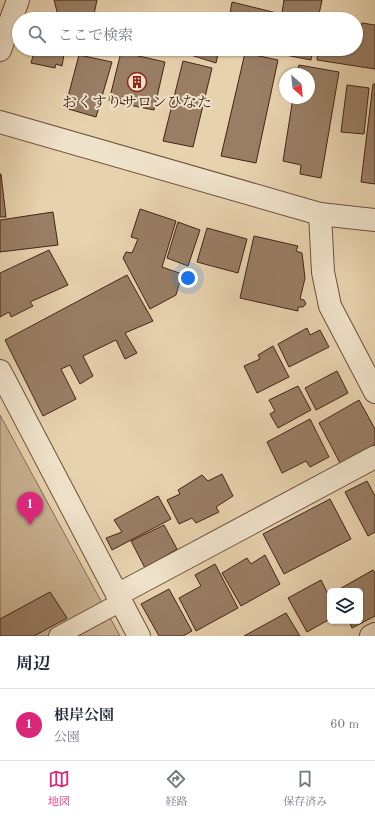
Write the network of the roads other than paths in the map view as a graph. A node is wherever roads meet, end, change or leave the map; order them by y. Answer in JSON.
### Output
{"nodes":[{"id":1,"x":18,"y":0,"type":"edge"},
{"id":2,"x":14,"y":12,"type":"edge"},
{"id":3,"x":12,"y":17,"type":"edge"},
{"id":4,"x":0,"y":50,"type":"edge"},
{"id":5,"x":0,"y":122,"type":"edge"},
{"id":6,"x":320,"y":214,"type":"junction"},
{"id":7,"x":375,"y":220,"type":"edge"},
{"id":8,"x":0,"y":371,"type":"edge"},
{"id":9,"x":375,"y":392,"type":"edge"},
{"id":10,"x":375,"y":457,"type":"edge"},
{"id":11,"x":119,"y":599,"type":"junction"},
{"id":12,"x":375,"y":634,"type":"edge"},
{"id":13,"x":58,"y":636,"type":"edge"},
{"id":14,"x":139,"y":636,"type":"edge"},
{"id":15,"x":371,"y":636,"type":"edge"}],
"edges":[{"from":1,"to":2,"type":"street"},
{"from":3,"to":4,"type":"street"},
{"from":5,"to":6,"type":"street"},
{"from":6,"to":7,"type":"street"},
{"from":6,"to":9,"type":"street"},
{"from":8,"to":11,"type":"street"},
{"from":10,"to":11,"type":"street"},
{"from":11,"to":13,"type":"lane"},
{"from":11,"to":14,"type":"street"},
{"from":12,"to":15,"type":"street"}]}
